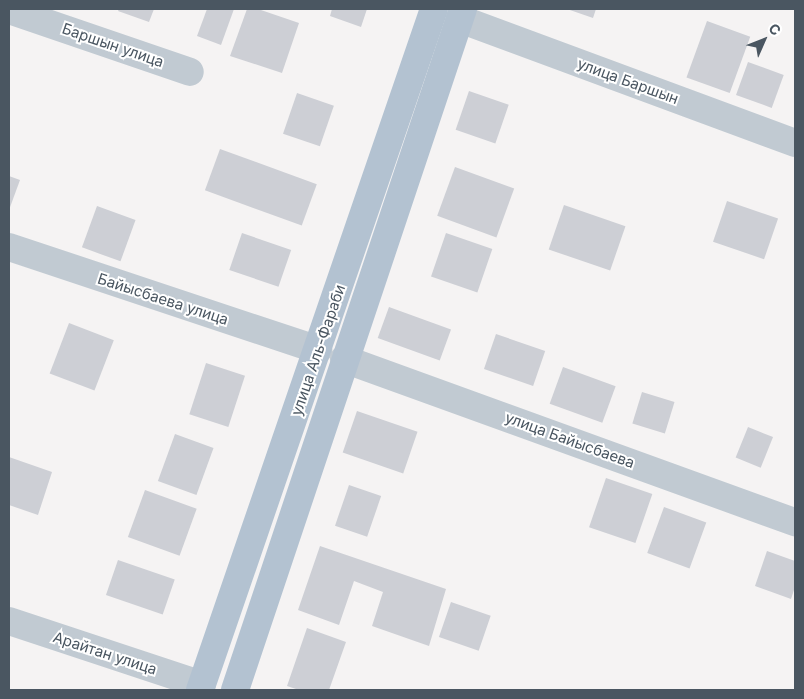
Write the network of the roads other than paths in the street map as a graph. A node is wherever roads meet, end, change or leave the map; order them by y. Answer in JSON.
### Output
{"nodes":[{"id":1,"x":434,"y":9,"type":"edge"},
{"id":2,"x":9,"y":10,"type":"edge"},
{"id":3,"x":462,"y":14,"type":"edge"},
{"id":4,"x":190,"y":72,"type":"dead end"},
{"id":5,"x":795,"y":143,"type":"edge"},
{"id":6,"x":9,"y":247,"type":"edge"},
{"id":7,"x":318,"y":350,"type":"junction"},
{"id":8,"x":344,"y":359,"type":"junction"},
{"id":9,"x":795,"y":522,"type":"edge"},
{"id":10,"x":9,"y":622,"type":"edge"},
{"id":11,"x":201,"y":688,"type":"edge"},
{"id":12,"x":234,"y":690,"type":"edge"}],
"edges":[{"from":1,"to":7,"type":"main road","name":"улица Аль-Фараби"},
{"from":2,"to":4,"type":"street","name":"Баршын улица"},
{"from":3,"to":5,"type":"street","name":"улица Баршын"},
{"from":3,"to":8,"type":"main road","name":"улица Аль-Фараби"},
{"from":6,"to":7,"type":"street","name":"Байысбаева улица"},
{"from":7,"to":11,"type":"main road","name":"улица Аль-Фараби"},
{"from":8,"to":9,"type":"street","name":"улица Байысбаева"},
{"from":8,"to":12,"type":"main road","name":"улица Аль-Фараби"},
{"from":10,"to":11,"type":"street","name":"Арайтан улица"}]}
